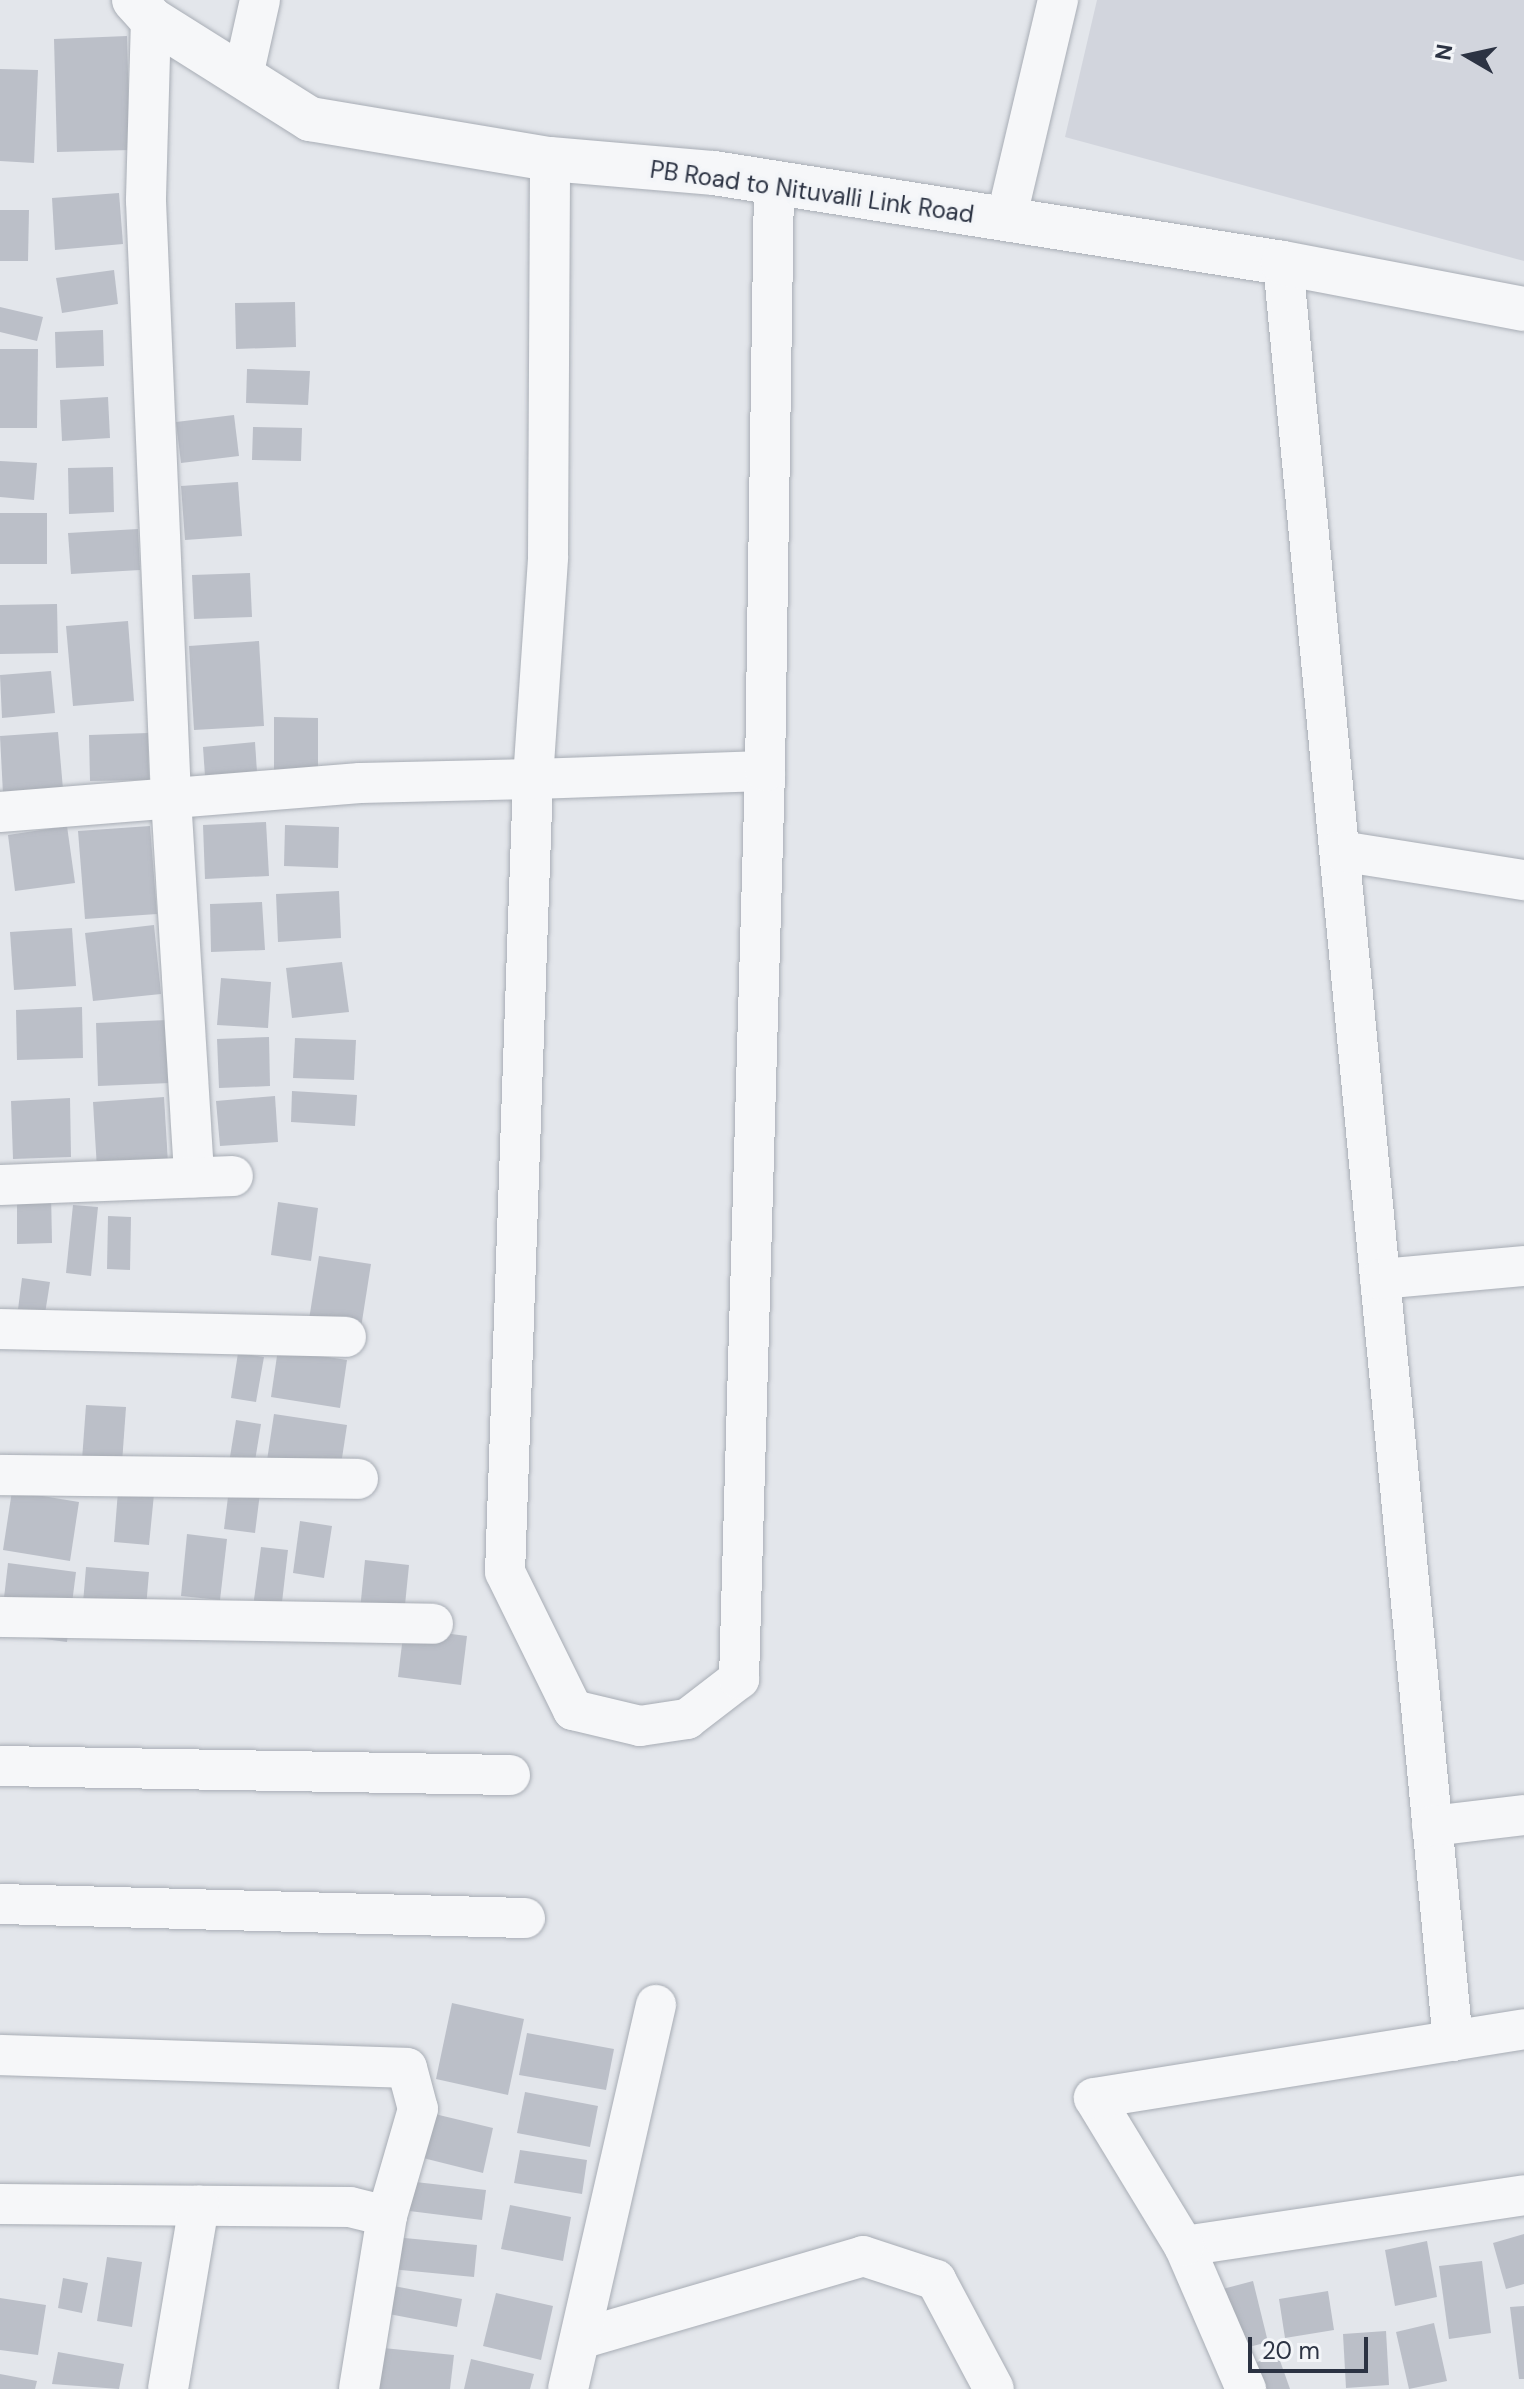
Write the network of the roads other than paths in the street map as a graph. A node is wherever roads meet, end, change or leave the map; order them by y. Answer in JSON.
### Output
{"nodes":[{"id":1,"x":260,"y":0,"type":"edge"},
{"id":2,"x":1058,"y":0,"type":"edge"},
{"id":3,"x":143,"y":9,"type":"edge"},
{"id":4,"x":243,"y":76,"type":"junction"},
{"id":5,"x":550,"y":159,"type":"junction"},
{"id":6,"x":774,"y":183,"type":"junction"},
{"id":7,"x":1006,"y":220,"type":"junction"},
{"id":8,"x":1283,"y":263,"type":"junction"},
{"id":9,"x":1524,"y":309,"type":"edge"},
{"id":10,"x":765,"y":771,"type":"junction"},
{"id":11,"x":533,"y":779,"type":"junction"},
{"id":12,"x":171,"y":798,"type":"junction"},
{"id":13,"x":0,"y":812,"type":"edge"},
{"id":14,"x":1340,"y":851,"type":"junction"},
{"id":15,"x":1524,"y":880,"type":"edge"},
{"id":16,"x":233,"y":1176,"type":"dead end"},
{"id":17,"x":194,"y":1177,"type":"junction"},
{"id":18,"x":0,"y":1185,"type":"edge"},
{"id":19,"x":1524,"y":1266,"type":"edge"},
{"id":20,"x":1380,"y":1279,"type":"junction"},
{"id":21,"x":0,"y":1329,"type":"edge"},
{"id":22,"x":346,"y":1337,"type":"dead end"},
{"id":23,"x":0,"y":1475,"type":"edge"},
{"id":24,"x":358,"y":1479,"type":"dead end"},
{"id":25,"x":0,"y":1617,"type":"edge"},
{"id":26,"x":433,"y":1624,"type":"dead end"},
{"id":27,"x":0,"y":1766,"type":"edge"},
{"id":28,"x":510,"y":1775,"type":"dead end"},
{"id":29,"x":1524,"y":1815,"type":"edge"},
{"id":30,"x":1432,"y":1826,"type":"junction"},
{"id":31,"x":0,"y":1904,"type":"edge"},
{"id":32,"x":525,"y":1918,"type":"dead end"},
{"id":33,"x":656,"y":2005,"type":"dead end"},
{"id":34,"x":1524,"y":2029,"type":"edge"},
{"id":35,"x":1453,"y":2041,"type":"junction"},
{"id":36,"x":0,"y":2055,"type":"edge"},
{"id":37,"x":1524,"y":2195,"type":"edge"},
{"id":38,"x":0,"y":2204,"type":"edge"},
{"id":39,"x":199,"y":2206,"type":"junction"},
{"id":40,"x":387,"y":2216,"type":"junction"},
{"id":41,"x":1184,"y":2246,"type":"junction"},
{"id":42,"x":580,"y":2339,"type":"junction"},
{"id":43,"x":168,"y":2389,"type":"edge"},
{"id":44,"x":359,"y":2389,"type":"edge"},
{"id":45,"x":568,"y":2389,"type":"edge"},
{"id":46,"x":994,"y":2389,"type":"edge"},
{"id":47,"x":1246,"y":2389,"type":"edge"}],
"edges":[{"from":1,"to":4,"type":"street"},
{"from":2,"to":7,"type":"street"},
{"from":3,"to":4,"type":"street","name":"PB Road to Nituvalli Link Road"},
{"from":3,"to":12,"type":"street"},
{"from":4,"to":5,"type":"street","name":"PB Road to Nituvalli Link Road"},
{"from":5,"to":6,"type":"street","name":"PB Road to Nituvalli Link Road"},
{"from":5,"to":11,"type":"street"},
{"from":6,"to":7,"type":"street","name":"PB Road to Nituvalli Link Road"},
{"from":6,"to":10,"type":"street"},
{"from":7,"to":8,"type":"street","name":"PB Road to Nituvalli Link Road"},
{"from":8,"to":9,"type":"street","name":"PB Road to Nituvalli Link Road"},
{"from":8,"to":14,"type":"street"},
{"from":10,"to":11,"type":"street"},
{"from":10,"to":11,"type":"street"},
{"from":11,"to":12,"type":"street"},
{"from":12,"to":13,"type":"street"},
{"from":12,"to":17,"type":"street"},
{"from":14,"to":15,"type":"street"},
{"from":14,"to":20,"type":"street"},
{"from":16,"to":17,"type":"street"},
{"from":17,"to":18,"type":"street"},
{"from":19,"to":20,"type":"street"},
{"from":20,"to":30,"type":"street"},
{"from":21,"to":22,"type":"street"},
{"from":23,"to":24,"type":"street"},
{"from":25,"to":26,"type":"street"},
{"from":27,"to":28,"type":"street"},
{"from":29,"to":30,"type":"street"},
{"from":30,"to":35,"type":"street"},
{"from":31,"to":32,"type":"street"},
{"from":33,"to":42,"type":"street"},
{"from":34,"to":35,"type":"street"},
{"from":35,"to":41,"type":"street"},
{"from":36,"to":40,"type":"street"},
{"from":37,"to":41,"type":"street"},
{"from":38,"to":39,"type":"street"},
{"from":39,"to":40,"type":"street"},
{"from":39,"to":43,"type":"street"},
{"from":40,"to":44,"type":"street"},
{"from":41,"to":47,"type":"street"},
{"from":42,"to":45,"type":"street"},
{"from":42,"to":46,"type":"street"}]}
